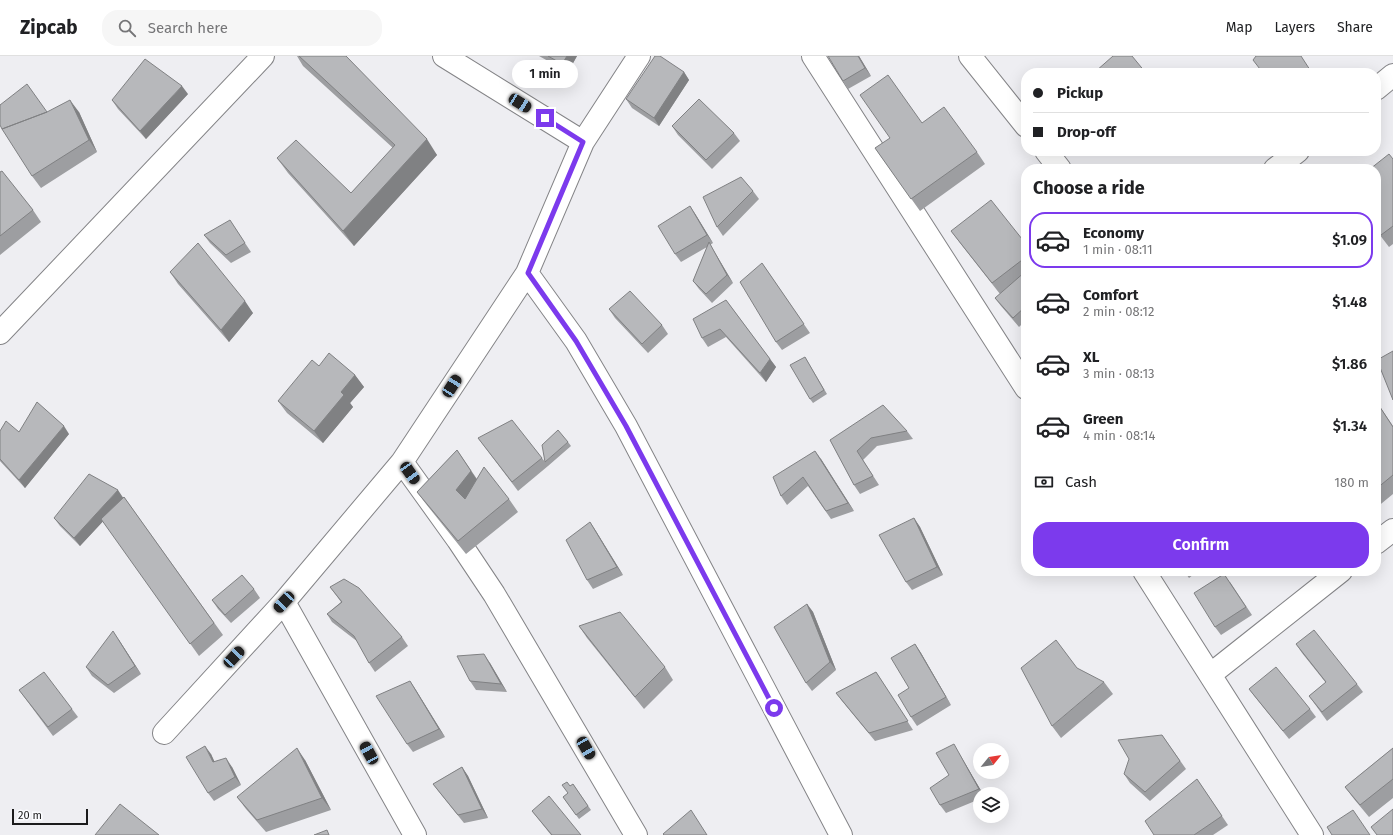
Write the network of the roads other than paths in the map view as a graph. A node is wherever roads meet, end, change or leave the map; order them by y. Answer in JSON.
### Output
{"nodes":[{"id":1,"x":263,"y":56,"type":"edge"},
{"id":2,"x":444,"y":56,"type":"edge"},
{"id":3,"x":639,"y":56,"type":"edge"},
{"id":4,"x":813,"y":56,"type":"edge"},
{"id":5,"x":970,"y":56,"type":"edge"},
{"id":6,"x":1393,"y":75,"type":"edge"},
{"id":7,"x":1381,"y":85,"type":"edge"},
{"id":8,"x":1021,"y":120,"type":"edge"},
{"id":9,"x":583,"y":142,"type":"junction"},
{"id":10,"x":1050,"y":156,"type":"edge"},
{"id":11,"x":1292,"y":156,"type":"edge"},
{"id":12,"x":1056,"y":164,"type":"edge"},
{"id":13,"x":1282,"y":164,"type":"edge"},
{"id":14,"x":528,"y":273,"type":"junction"},
{"id":15,"x":0,"y":333,"type":"edge"},
{"id":16,"x":1021,"y":376,"type":"edge"},
{"id":17,"x":402,"y":462,"type":"junction"},
{"id":18,"x":1393,"y":530,"type":"edge"},
{"id":19,"x":1381,"y":539,"type":"edge"},
{"id":20,"x":1147,"y":576,"type":"edge"},
{"id":21,"x":1335,"y":576,"type":"edge"},
{"id":22,"x":284,"y":602,"type":"junction"},
{"id":23,"x":1210,"y":674,"type":"junction"},
{"id":24,"x":164,"y":733,"type":"dead end"},
{"id":25,"x":415,"y":835,"type":"edge"},
{"id":26,"x":636,"y":835,"type":"edge"},
{"id":27,"x":842,"y":835,"type":"edge"},
{"id":28,"x":1312,"y":835,"type":"edge"}],
"edges":[{"from":1,"to":15,"type":"street"},
{"from":2,"to":9,"type":"street"},
{"from":3,"to":9,"type":"street"},
{"from":4,"to":16,"type":"street"},
{"from":5,"to":8,"type":"street"},
{"from":6,"to":7,"type":"street"},
{"from":9,"to":14,"type":"street"},
{"from":10,"to":12,"type":"street"},
{"from":11,"to":13,"type":"street"},
{"from":14,"to":17,"type":"street"},
{"from":14,"to":27,"type":"street"},
{"from":17,"to":22,"type":"street"},
{"from":17,"to":26,"type":"street"},
{"from":18,"to":19,"type":"street"},
{"from":20,"to":23,"type":"street"},
{"from":21,"to":23,"type":"street"},
{"from":22,"to":24,"type":"street"},
{"from":22,"to":25,"type":"street"},
{"from":23,"to":28,"type":"street"}]}
